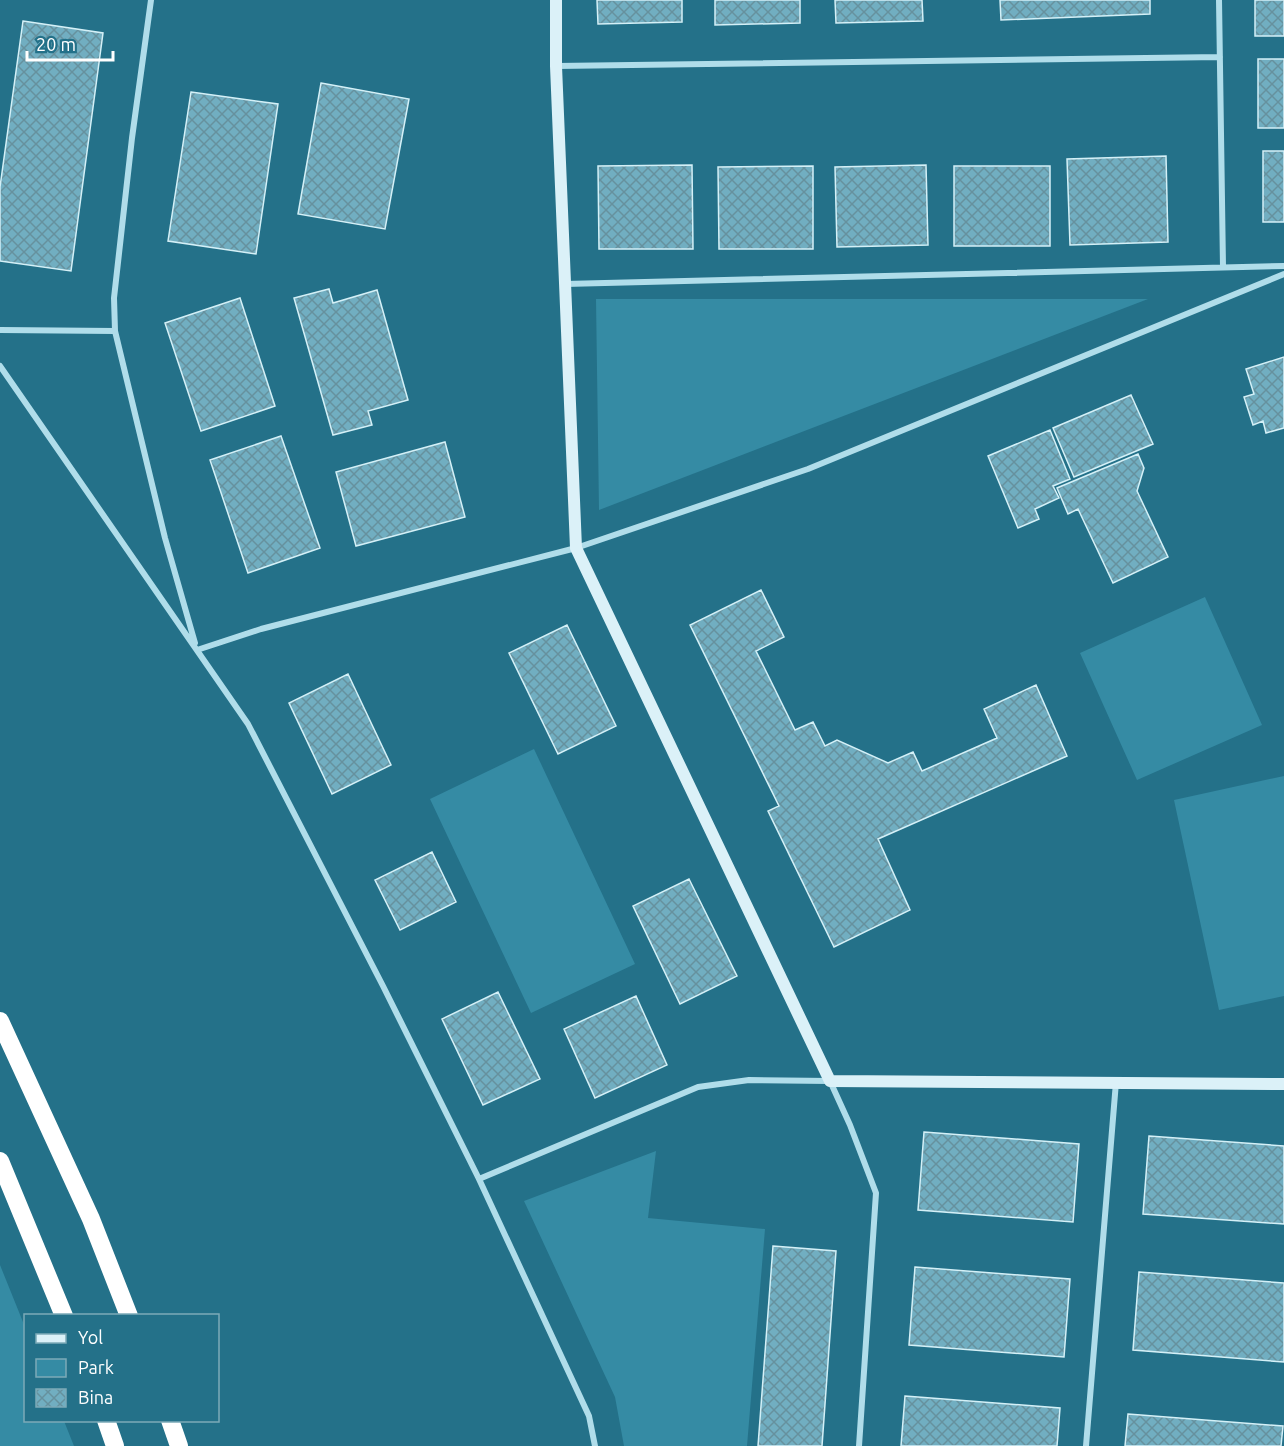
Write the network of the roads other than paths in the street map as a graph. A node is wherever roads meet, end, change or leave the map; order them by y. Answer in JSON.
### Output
{"nodes":[{"id":1,"x":151,"y":0,"type":"edge"},
{"id":2,"x":556,"y":0,"type":"edge"},
{"id":3,"x":1219,"y":0,"type":"edge"},
{"id":4,"x":1220,"y":57,"type":"junction"},
{"id":5,"x":556,"y":66,"type":"junction"},
{"id":6,"x":1284,"y":266,"type":"edge"},
{"id":7,"x":1223,"y":267,"type":"junction"},
{"id":8,"x":1284,"y":274,"type":"edge"},
{"id":9,"x":565,"y":284,"type":"junction"},
{"id":10,"x":0,"y":330,"type":"edge"},
{"id":11,"x":115,"y":332,"type":"junction"},
{"id":12,"x":0,"y":366,"type":"edge"},
{"id":13,"x":576,"y":548,"type":"junction"},
{"id":14,"x":197,"y":650,"type":"junction"},
{"id":15,"x":0,"y":1021,"type":"edge"},
{"id":16,"x":830,"y":1081,"type":"junction"},
{"id":17,"x":1116,"y":1082,"type":"junction"},
{"id":18,"x":1284,"y":1084,"type":"edge"},
{"id":19,"x":0,"y":1161,"type":"edge"},
{"id":20,"x":479,"y":1179,"type":"junction"},
{"id":21,"x":63,"y":1314,"type":"edge"},
{"id":22,"x":128,"y":1314,"type":"edge"},
{"id":23,"x":107,"y":1422,"type":"edge"},
{"id":24,"x":170,"y":1422,"type":"edge"},
{"id":25,"x":115,"y":1446,"type":"edge"},
{"id":26,"x":177,"y":1446,"type":"edge"},
{"id":27,"x":595,"y":1446,"type":"edge"},
{"id":28,"x":860,"y":1446,"type":"edge"},
{"id":29,"x":1086,"y":1446,"type":"edge"}],
"edges":[{"from":1,"to":11,"type":"street"},
{"from":2,"to":5,"type":"street"},
{"from":3,"to":4,"type":"street"},
{"from":4,"to":5,"type":"street"},
{"from":4,"to":7,"type":"street"},
{"from":5,"to":9,"type":"street"},
{"from":6,"to":7,"type":"street"},
{"from":7,"to":9,"type":"street"},
{"from":8,"to":13,"type":"street"},
{"from":9,"to":13,"type":"street"},
{"from":10,"to":11,"type":"street"},
{"from":11,"to":14,"type":"street"},
{"from":12,"to":14,"type":"street"},
{"from":13,"to":14,"type":"street"},
{"from":13,"to":16,"type":"street"},
{"from":14,"to":20,"type":"street"},
{"from":15,"to":22,"type":"highway"},
{"from":16,"to":17,"type":"street"},
{"from":16,"to":20,"type":"street"},
{"from":16,"to":28,"type":"street"},
{"from":17,"to":18,"type":"street"},
{"from":17,"to":29,"type":"street"},
{"from":19,"to":21,"type":"highway"},
{"from":20,"to":27,"type":"street"},
{"from":23,"to":25,"type":"highway"},
{"from":24,"to":26,"type":"highway"}]}
